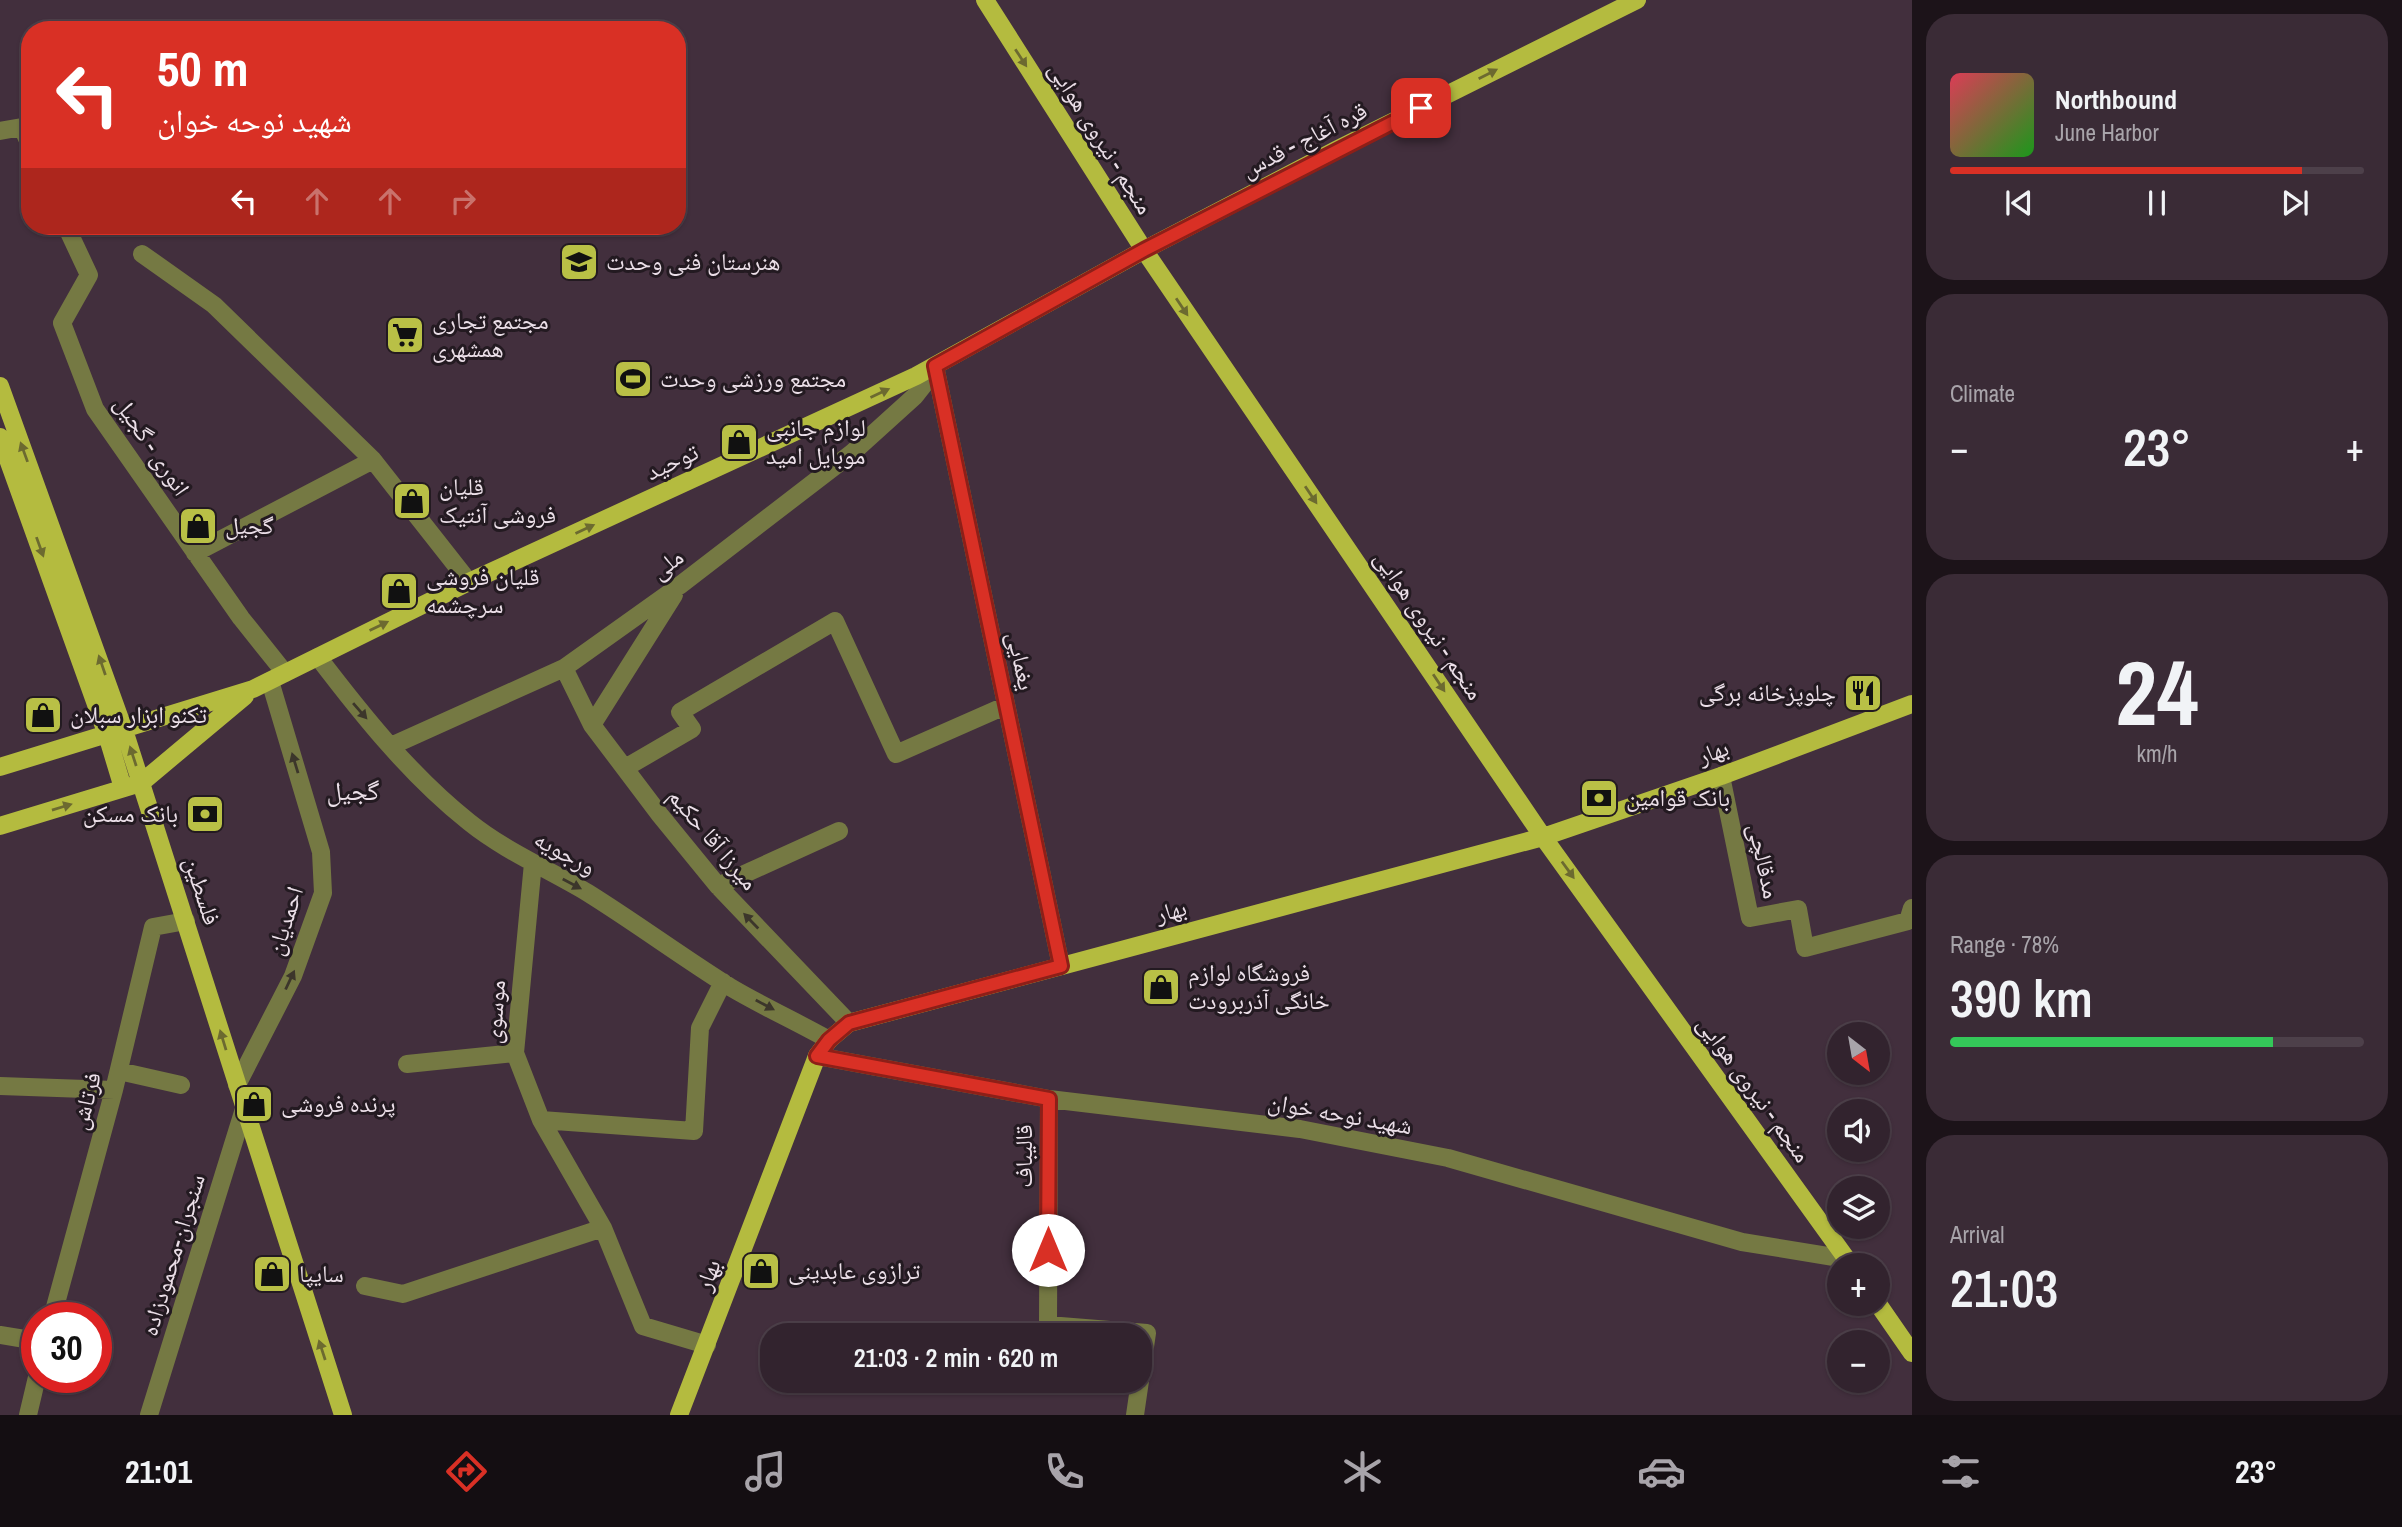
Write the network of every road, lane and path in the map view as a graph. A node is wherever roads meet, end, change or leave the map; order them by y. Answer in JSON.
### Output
{"nodes":[{"id":1,"x":985,"y":0,"type":"edge"},
{"id":2,"x":1637,"y":0,"type":"edge"},
{"id":3,"x":21,"y":127,"type":"edge"},
{"id":4,"x":0,"y":131,"type":"edge"},
{"id":5,"x":70,"y":235,"type":"edge"},
{"id":6,"x":1144,"y":250,"type":"junction"},
{"id":7,"x":142,"y":254,"type":"dead end"},
{"id":8,"x":935,"y":366,"type":"junction"},
{"id":9,"x":1,"y":391,"type":"edge"},
{"id":10,"x":0,"y":437,"type":"edge"},
{"id":11,"x":373,"y":460,"type":"junction"},
{"id":12,"x":195,"y":553,"type":"junction"},
{"id":13,"x":469,"y":582,"type":"junction"},
{"id":14,"x":679,"y":586,"type":"junction"},
{"id":15,"x":318,"y":657,"type":"junction"},
{"id":16,"x":564,"y":668,"type":"junction"},
{"id":17,"x":278,"y":677,"type":"junction"},
{"id":18,"x":253,"y":689,"type":"junction"},
{"id":19,"x":1912,"y":704,"type":"edge"},
{"id":20,"x":1005,"y":706,"type":"junction"},
{"id":21,"x":592,"y":725,"type":"junction"},
{"id":22,"x":116,"y":732,"type":"junction"},
{"id":23,"x":391,"y":746,"type":"junction"},
{"id":24,"x":0,"y":767,"type":"edge"},
{"id":25,"x":625,"y":768,"type":"junction"},
{"id":26,"x":1721,"y":776,"type":"junction"},
{"id":27,"x":142,"y":783,"type":"junction"},
{"id":28,"x":123,"y":788,"type":"junction"},
{"id":29,"x":0,"y":826,"type":"edge"},
{"id":30,"x":839,"y":831,"type":"dead end"},
{"id":31,"x":1543,"y":836,"type":"junction"},
{"id":32,"x":533,"y":863,"type":"junction"},
{"id":33,"x":718,"y":886,"type":"junction"},
{"id":34,"x":1912,"y":908,"type":"edge"},
{"id":35,"x":186,"y":921,"type":"junction"},
{"id":36,"x":1061,"y":966,"type":"junction"},
{"id":37,"x":723,"y":982,"type":"junction"},
{"id":38,"x":849,"y":1023,"type":"junction"},
{"id":39,"x":829,"y":1040,"type":"junction"},
{"id":40,"x":515,"y":1054,"type":"junction"},
{"id":41,"x":817,"y":1056,"type":"junction"},
{"id":42,"x":407,"y":1064,"type":"dead end"},
{"id":43,"x":119,"y":1071,"type":"junction"},
{"id":44,"x":181,"y":1085,"type":"dead end"},
{"id":45,"x":237,"y":1085,"type":"junction"},
{"id":46,"x":0,"y":1086,"type":"edge"},
{"id":47,"x":114,"y":1090,"type":"junction"},
{"id":48,"x":1049,"y":1099,"type":"junction"},
{"id":49,"x":244,"y":1108,"type":"junction"},
{"id":50,"x":541,"y":1120,"type":"junction"},
{"id":51,"x":603,"y":1228,"type":"junction"},
{"id":52,"x":1843,"y":1253,"type":"edge"},
{"id":53,"x":1827,"y":1258,"type":"edge"},
{"id":54,"x":365,"y":1286,"type":"dead end"},
{"id":55,"x":56,"y":1302,"type":"edge"},
{"id":56,"x":1886,"y":1316,"type":"edge"},
{"id":57,"x":0,"y":1335,"type":"edge"},
{"id":58,"x":21,"y":1338,"type":"edge"},
{"id":59,"x":707,"y":1345,"type":"junction"},
{"id":60,"x":1912,"y":1353,"type":"edge"},
{"id":61,"x":33,"y":1393,"type":"edge"},
{"id":62,"x":28,"y":1415,"type":"edge"},
{"id":63,"x":149,"y":1415,"type":"edge"},
{"id":64,"x":343,"y":1415,"type":"edge"},
{"id":65,"x":679,"y":1415,"type":"edge"},
{"id":66,"x":1135,"y":1415,"type":"edge"}],
"edges":[{"from":1,"to":6,"type":"main road","name":"منجم - نیروی هوایی","one_way":true},
{"from":6,"to":2,"type":"main road","name":"قره آغاج - قدس","one_way":true},
{"from":3,"to":4,"type":"street"},
{"from":5,"to":12,"type":"street","name":"انوری - گجیل"},
{"from":6,"to":8,"type":"main road","name":"توحید"},
{"from":6,"to":31,"type":"main road","name":"منجم - نیروی هوایی","one_way":true},
{"from":7,"to":11,"type":"street"},
{"from":13,"to":8,"type":"main road","name":"توحید","one_way":true},
{"from":8,"to":14,"type":"street","name":"ملی"},
{"from":8,"to":20,"type":"street","name":"یغمایی"},
{"from":22,"to":9,"type":"main road","name":"فلسطین","one_way":true},
{"from":10,"to":22,"type":"main road","name":"فلسطین","one_way":true},
{"from":11,"to":12,"type":"street"},
{"from":11,"to":13,"type":"street"},
{"from":12,"to":17,"type":"street","name":"انوری - گجیل"},
{"from":15,"to":13,"type":"main road","name":"توحید","one_way":true},
{"from":14,"to":16,"type":"street","name":"ملی"},
{"from":14,"to":21,"type":"street"},
{"from":15,"to":17,"type":"main road","name":"توحید"},
{"from":15,"to":23,"type":"street","name":"ورجویه","one_way":true},
{"from":16,"to":21,"type":"street","name":"میرزا آقا حکیم"},
{"from":16,"to":23,"type":"street","name":"ملی"},
{"from":17,"to":18,"type":"main road","name":"توحید"},
{"from":45,"to":17,"type":"street","name":"احمدیان","one_way":true},
{"from":18,"to":22,"type":"main road"},
{"from":18,"to":27,"type":"main road"},
{"from":19,"to":26,"type":"main road","name":"بهار"},
{"from":20,"to":25,"type":"street"},
{"from":20,"to":36,"type":"street","name":"یغمایی"},
{"from":21,"to":25,"type":"street","name":"میرزا آقا حکیم"},
{"from":22,"to":24,"type":"main road"},
{"from":27,"to":22,"type":"main road","name":"فلسطین","one_way":true},
{"from":22,"to":28,"type":"main road","name":"فلسطین"},
{"from":23,"to":32,"type":"street","name":"ورجویه"},
{"from":25,"to":33,"type":"street","name":"میرزا آقا حکیم"},
{"from":26,"to":31,"type":"main road","name":"بهار"},
{"from":26,"to":34,"type":"street","name":"مدقالچی"},
{"from":27,"to":28,"type":"main road"},
{"from":27,"to":35,"type":"main road","name":"فلسطین"},
{"from":29,"to":28,"type":"main road","one_way":true},
{"from":30,"to":33,"type":"street"},
{"from":31,"to":36,"type":"main road","name":"بهار"},
{"from":31,"to":52,"type":"main road","name":"منجم - نیروی هوایی","one_way":true},
{"from":32,"to":37,"type":"street","name":"ورجویه","one_way":true},
{"from":32,"to":40,"type":"street","name":"موسوی"},
{"from":38,"to":33,"type":"street","name":"میرزا آقا حکیم","one_way":true},
{"from":35,"to":43,"type":"street","name":"فرتاش"},
{"from":45,"to":35,"type":"main road","name":"فلسطین","one_way":true},
{"from":36,"to":38,"type":"main road","name":"بهار"},
{"from":37,"to":39,"type":"street","name":"ورجویه","one_way":true},
{"from":37,"to":50,"type":"street"},
{"from":38,"to":39,"type":"main road","name":"بهار"},
{"from":39,"to":41,"type":"main road","name":"بهار"},
{"from":40,"to":42,"type":"street"},
{"from":40,"to":50,"type":"street","name":"موسوی"},
{"from":41,"to":48,"type":"street","name":"شهید نوحه خوان"},
{"from":41,"to":59,"type":"main road","name":"بهار"},
{"from":43,"to":44,"type":"street"},
{"from":43,"to":47,"type":"street","name":"فرتاش"},
{"from":45,"to":49,"type":"main road","name":"فلسطین"},
{"from":46,"to":47,"type":"street"},
{"from":47,"to":55,"type":"street","name":"فرتاش"},
{"from":48,"to":53,"type":"street","name":"شهید نوحه خوان"},
{"from":48,"to":66,"type":"street","name":"قالیباف"},
{"from":49,"to":63,"type":"street","name":"سنجران-محمودزاده"},
{"from":64,"to":49,"type":"main road","name":"فلسطین","one_way":true},
{"from":50,"to":51,"type":"street","name":"موسوی"},
{"from":51,"to":54,"type":"street"},
{"from":51,"to":59,"type":"street","name":"موسوی"},
{"from":56,"to":60,"type":"main road"},
{"from":57,"to":58,"type":"street"},
{"from":59,"to":65,"type":"main road","name":"بهار"},
{"from":61,"to":62,"type":"street"}]}
